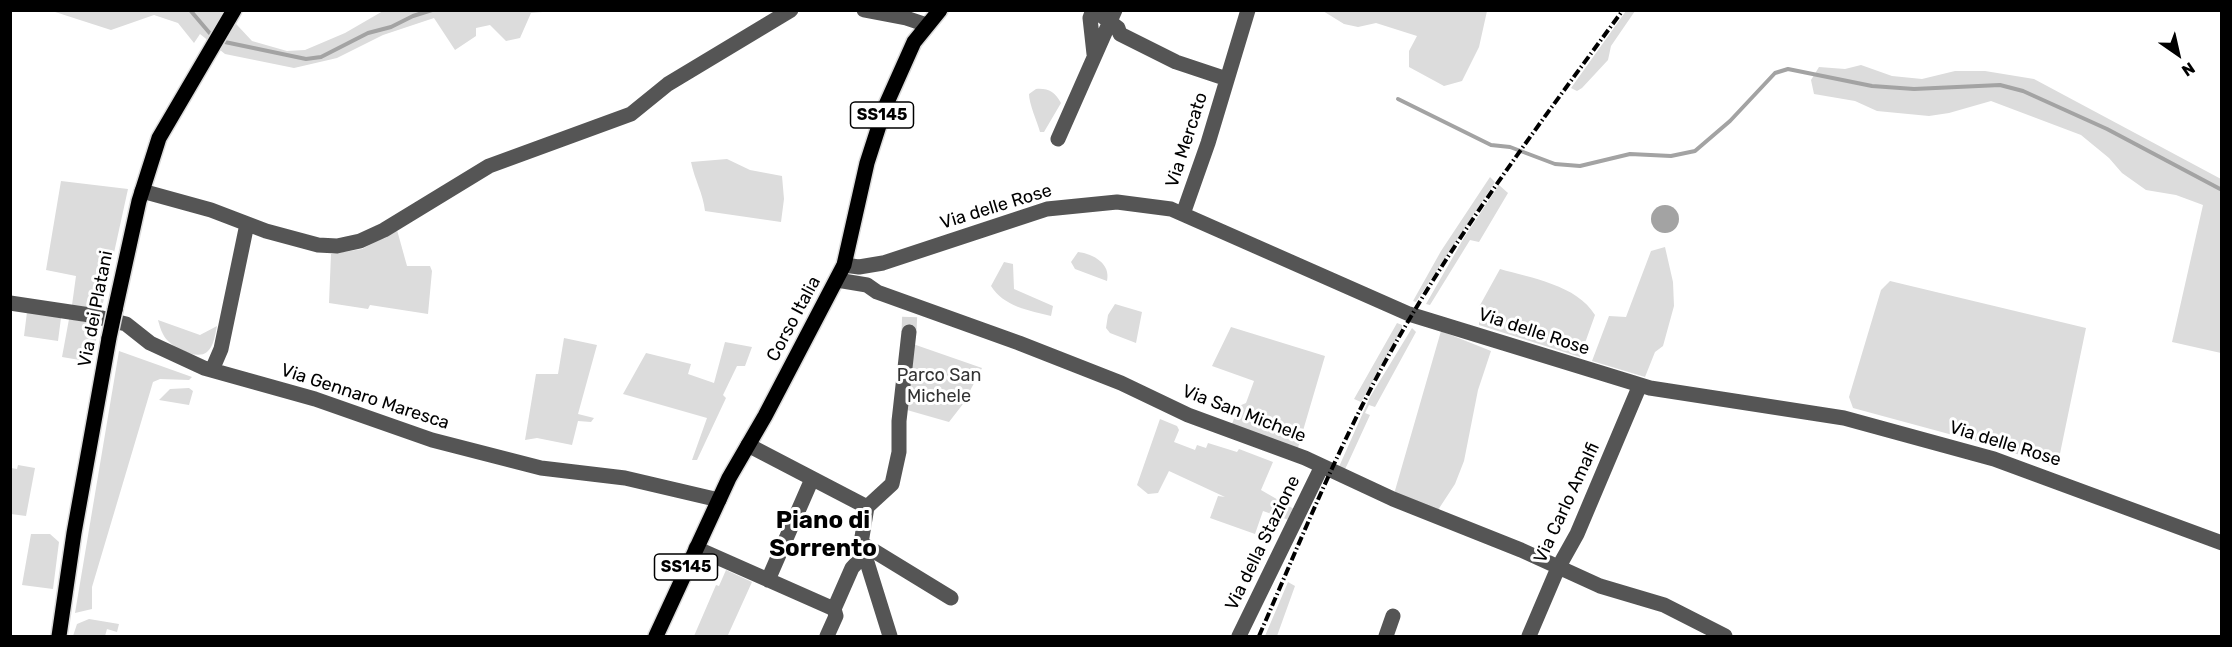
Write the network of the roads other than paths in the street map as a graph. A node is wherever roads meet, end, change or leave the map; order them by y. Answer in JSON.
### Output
{"nodes":[{"id":1,"x":234,"y":10,"type":"edge"},
{"id":2,"x":791,"y":10,"type":"edge"},
{"id":3,"x":864,"y":10,"type":"edge"},
{"id":4,"x":940,"y":10,"type":"edge"},
{"id":5,"x":1094,"y":10,"type":"edge"},
{"id":6,"x":1248,"y":10,"type":"edge"},
{"id":7,"x":1112,"y":17,"type":"edge"},
{"id":8,"x":927,"y":25,"type":"junction"},
{"id":9,"x":1094,"y":54,"type":"junction"},
{"id":10,"x":1227,"y":78,"type":"junction"},
{"id":11,"x":1058,"y":139,"type":"dead end"},
{"id":12,"x":142,"y":191,"type":"junction"},
{"id":13,"x":1183,"y":214,"type":"junction"},
{"id":14,"x":247,"y":224,"type":"junction"},
{"id":15,"x":844,"y":265,"type":"junction"},
{"id":16,"x":872,"y":266,"type":"junction"},
{"id":17,"x":837,"y":280,"type":"junction"},
{"id":18,"x":867,"y":285,"type":"junction"},
{"id":19,"x":10,"y":303,"type":"edge"},
{"id":20,"x":909,"y":332,"type":"tunnel mouth"},
{"id":21,"x":212,"y":370,"type":"junction"},
{"id":22,"x":1640,"y":385,"type":"junction"},
{"id":23,"x":748,"y":445,"type":"junction"},
{"id":24,"x":1322,"y":466,"type":"junction"},
{"id":25,"x":812,"y":479,"type":"junction"},
{"id":26,"x":719,"y":500,"type":"junction"},
{"id":27,"x":867,"y":507,"type":"junction"},
{"id":28,"x":2222,"y":543,"type":"edge"},
{"id":29,"x":696,"y":549,"type":"junction"},
{"id":30,"x":862,"y":549,"type":"junction"},
{"id":31,"x":1558,"y":568,"type":"junction"},
{"id":32,"x":768,"y":580,"type":"junction"},
{"id":33,"x":951,"y":598,"type":"dead end"},
{"id":34,"x":834,"y":609,"type":"junction"},
{"id":35,"x":1393,"y":616,"type":"dead end"},
{"id":36,"x":59,"y":636,"type":"edge"},
{"id":37,"x":656,"y":636,"type":"edge"},
{"id":38,"x":827,"y":636,"type":"edge"},
{"id":39,"x":890,"y":636,"type":"edge"},
{"id":40,"x":1239,"y":636,"type":"edge"},
{"id":41,"x":1386,"y":636,"type":"edge"},
{"id":42,"x":1529,"y":636,"type":"edge"},
{"id":43,"x":1725,"y":636,"type":"edge"}],
"edges":[{"from":1,"to":12,"type":"main road","name":"Via dei Platani"},
{"from":2,"to":14,"type":"street"},
{"from":3,"to":8,"type":"street"},
{"from":4,"to":8,"type":"main road","name":"Corso Italia","number":"SS145"},
{"from":5,"to":7,"type":"street"},
{"from":5,"to":9,"type":"street"},
{"from":6,"to":10,"type":"street","name":"Via Mercato"},
{"from":7,"to":9,"type":"street"},
{"from":7,"to":10,"type":"street"},
{"from":8,"to":15,"type":"main road","name":"Corso Italia","number":"SS145"},
{"from":9,"to":11,"type":"street"},
{"from":10,"to":13,"type":"street","name":"Via Mercato"},
{"from":12,"to":14,"type":"street"},
{"from":12,"to":36,"type":"main road","name":"Via dei Platani","bridge":true},
{"from":13,"to":16,"type":"street","name":"Via delle Rose"},
{"from":13,"to":22,"type":"street","name":"Via delle Rose"},
{"from":14,"to":21,"type":"street"},
{"from":15,"to":16,"type":"street","name":"Via delle Rose"},
{"from":15,"to":17,"type":"main road","name":"Corso Italia","number":"SS145"},
{"from":16,"to":18,"type":"street"},
{"from":17,"to":18,"type":"street","name":"Via San Michele"},
{"from":17,"to":23,"type":"main road","name":"Corso Italia","number":"SS145"},
{"from":18,"to":24,"type":"street","name":"Via San Michele"},
{"from":19,"to":21,"type":"street","name":"Via Gennaro Maresca"},
{"from":20,"to":27,"type":"street"},
{"from":21,"to":26,"type":"street","name":"Via Gennaro Maresca"},
{"from":22,"to":28,"type":"street","name":"Via delle Rose"},
{"from":22,"to":31,"type":"street","name":"Via Carlo Amalfi"},
{"from":23,"to":25,"type":"street"},
{"from":23,"to":26,"type":"main road","name":"Corso Italia","number":"SS145"},
{"from":24,"to":31,"type":"street","name":"Via San Michele"},
{"from":24,"to":40,"type":"street","name":"Via della Stazione"},
{"from":25,"to":27,"type":"street"},
{"from":25,"to":32,"type":"street"},
{"from":26,"to":29,"type":"main road","name":"Corso Italia","number":"SS145"},
{"from":27,"to":30,"type":"street"},
{"from":29,"to":32,"type":"street"},
{"from":29,"to":37,"type":"main road","name":"Corso Italia","number":"SS145"},
{"from":30,"to":33,"type":"street"},
{"from":30,"to":34,"type":"street"},
{"from":30,"to":39,"type":"street"},
{"from":31,"to":42,"type":"street","name":"Via Carlo Amalfi"},
{"from":31,"to":43,"type":"street","name":"Via San Michele"},
{"from":32,"to":34,"type":"street"},
{"from":34,"to":38,"type":"street"},
{"from":35,"to":41,"type":"street"}]}
